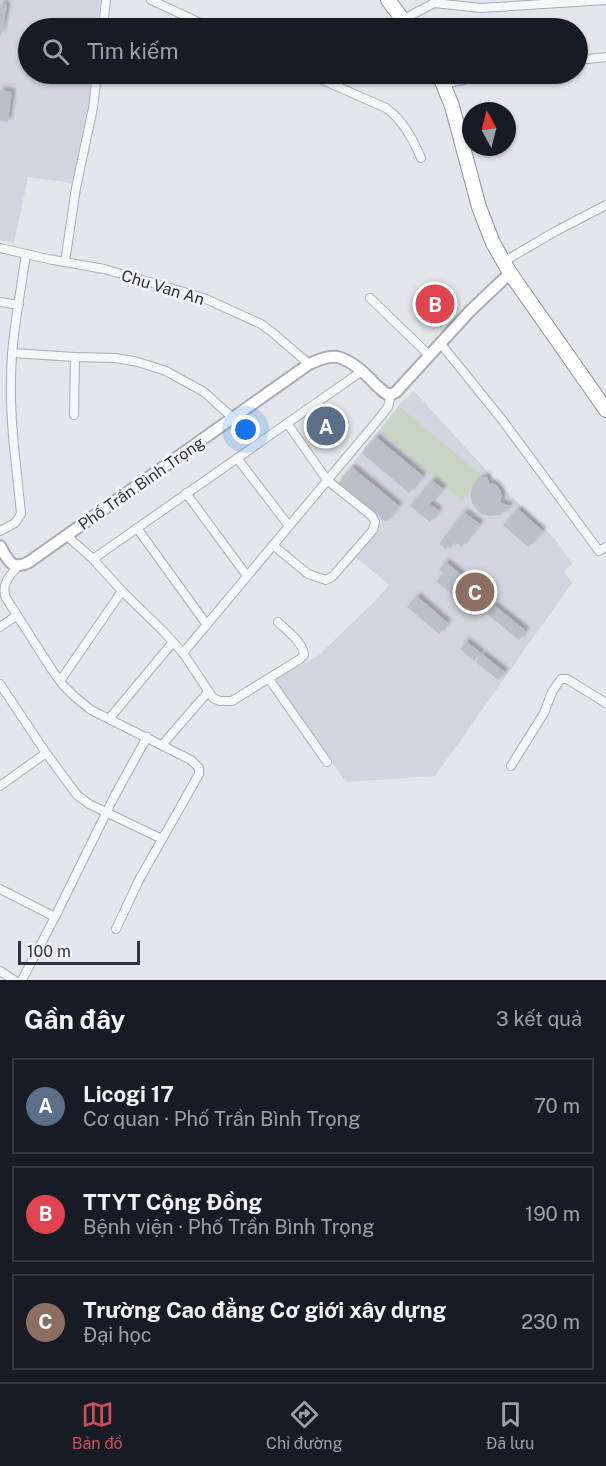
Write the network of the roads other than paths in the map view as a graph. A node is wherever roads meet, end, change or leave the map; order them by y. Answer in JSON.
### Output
{"nodes":[{"id":1,"x":106,"y":0,"type":"edge"},
{"id":2,"x":151,"y":0,"type":"edge"},
{"id":3,"x":388,"y":0,"type":"edge"},
{"id":4,"x":606,"y":0,"type":"edge"},
{"id":5,"x":104,"y":18,"type":"edge"},
{"id":6,"x":190,"y":18,"type":"edge"},
{"id":7,"x":402,"y":18,"type":"edge"},
{"id":8,"x":414,"y":18,"type":"edge"},
{"id":9,"x":606,"y":57,"type":"edge"},
{"id":10,"x":588,"y":59,"type":"edge"},
{"id":11,"x":96,"y":84,"type":"edge"},
{"id":12,"x":332,"y":84,"type":"edge"},
{"id":13,"x":444,"y":84,"type":"edge"},
{"id":14,"x":421,"y":158,"type":"dead end"},
{"id":15,"x":606,"y":205,"type":"edge"},
{"id":16,"x":0,"y":248,"type":"edge"},
{"id":17,"x":26,"y":254,"type":"junction"},
{"id":18,"x":65,"y":262,"type":"junction"},
{"id":19,"x":506,"y":267,"type":"junction"},
{"id":20,"x":370,"y":298,"type":"dead end"},
{"id":21,"x":0,"y":302,"type":"edge"},
{"id":22,"x":19,"y":305,"type":"junction"},
{"id":23,"x":441,"y":344,"type":"junction"},
{"id":24,"x":12,"y":353,"type":"junction"},
{"id":25,"x":430,"y":356,"type":"junction"},
{"id":26,"x":75,"y":357,"type":"junction"},
{"id":27,"x":309,"y":364,"type":"junction"},
{"id":28,"x":362,"y":371,"type":"junction"},
{"id":29,"x":391,"y":394,"type":"junction"},
{"id":30,"x":606,"y":410,"type":"edge"},
{"id":31,"x":74,"y":415,"type":"dead end"},
{"id":32,"x":233,"y":418,"type":"junction"},
{"id":33,"x":287,"y":423,"type":"junction"},
{"id":34,"x":237,"y":458,"type":"junction"},
{"id":35,"x":327,"y":480,"type":"junction"},
{"id":36,"x":186,"y":493,"type":"junction"},
{"id":37,"x":289,"y":526,"type":"junction"},
{"id":38,"x":137,"y":528,"type":"junction"},
{"id":39,"x":0,"y":531,"type":"edge"},
{"id":40,"x":66,"y":535,"type":"junction"},
{"id":41,"x":273,"y":545,"type":"junction"},
{"id":42,"x":0,"y":546,"type":"edge"},
{"id":43,"x":606,"y":547,"type":"edge"},
{"id":44,"x":93,"y":559,"type":"junction"},
{"id":45,"x":18,"y":566,"type":"junction"},
{"id":46,"x":10,"y":575,"type":"junction"},
{"id":47,"x":247,"y":576,"type":"junction"},
{"id":48,"x":0,"y":579,"type":"edge"},
{"id":49,"x":122,"y":591,"type":"junction"},
{"id":50,"x":2,"y":593,"type":"edge"},
{"id":51,"x":16,"y":616,"type":"junction"},
{"id":52,"x":278,"y":622,"type":"dead end"},
{"id":53,"x":207,"y":625,"type":"junction"},
{"id":54,"x":0,"y":627,"type":"edge"},
{"id":55,"x":173,"y":642,"type":"junction"},
{"id":56,"x":183,"y":653,"type":"junction"},
{"id":57,"x":268,"y":679,"type":"junction"},
{"id":58,"x":60,"y":681,"type":"junction"},
{"id":59,"x":0,"y":684,"type":"edge"},
{"id":60,"x":208,"y":692,"type":"junction"},
{"id":61,"x":606,"y":702,"type":"edge"},
{"id":62,"x":109,"y":719,"type":"junction"},
{"id":63,"x":147,"y":737,"type":"junction"},
{"id":64,"x":162,"y":745,"type":"junction"},
{"id":65,"x":46,"y":753,"type":"junction"},
{"id":66,"x":327,"y":762,"type":"dead end"},
{"id":67,"x":511,"y":766,"type":"dead end"},
{"id":68,"x":0,"y":786,"type":"edge"},
{"id":69,"x":106,"y":813,"type":"junction"},
{"id":70,"x":162,"y":839,"type":"junction"},
{"id":71,"x":0,"y":889,"type":"edge"},
{"id":72,"x":56,"y":917,"type":"junction"},
{"id":73,"x":116,"y":929,"type":"dead end"},
{"id":74,"x":0,"y":971,"type":"edge"},
{"id":75,"x":14,"y":980,"type":"edge"},
{"id":76,"x":22,"y":980,"type":"edge"}],
"edges":[{"from":1,"to":5,"type":"street"},
{"from":2,"to":6,"type":"street"},
{"from":3,"to":7,"type":"highway"},
{"from":4,"to":8,"type":"street"},
{"from":9,"to":10,"type":"street"},
{"from":11,"to":18,"type":"street"},
{"from":12,"to":14,"type":"street"},
{"from":13,"to":19,"type":"highway"},
{"from":15,"to":19,"type":"street"},
{"from":16,"to":17,"type":"street","name":"Chu Van An"},
{"from":17,"to":18,"type":"street","name":"Chu Van An"},
{"from":17,"to":22,"type":"street"},
{"from":18,"to":27,"type":"street","name":"Chu Van An"},
{"from":19,"to":23,"type":"street"},
{"from":19,"to":30,"type":"highway"},
{"from":20,"to":25,"type":"street"},
{"from":21,"to":22,"type":"street"},
{"from":22,"to":24,"type":"street"},
{"from":23,"to":25,"type":"street"},
{"from":23,"to":43,"type":"street"},
{"from":24,"to":26,"type":"street"},
{"from":24,"to":39,"type":"street"},
{"from":25,"to":29,"type":"street"},
{"from":26,"to":31,"type":"street"},
{"from":26,"to":32,"type":"street"},
{"from":27,"to":28,"type":"street","name":"Phố Trần Bình Trọng"},
{"from":27,"to":32,"type":"street","name":"Phố Trần Bình Trọng"},
{"from":28,"to":29,"type":"street","name":"Phố Trần Bình Trọng"},
{"from":28,"to":33,"type":"street"},
{"from":29,"to":35,"type":"street"},
{"from":32,"to":40,"type":"street","name":"Phố Trần Bình Trọng"},
{"from":33,"to":34,"type":"street"},
{"from":33,"to":35,"type":"street"},
{"from":34,"to":36,"type":"street"},
{"from":34,"to":37,"type":"street"},
{"from":35,"to":37,"type":"street"},
{"from":35,"to":41,"type":"street"},
{"from":36,"to":38,"type":"street"},
{"from":36,"to":47,"type":"street"},
{"from":37,"to":41,"type":"street"},
{"from":38,"to":44,"type":"street"},
{"from":38,"to":53,"type":"street"},
{"from":40,"to":44,"type":"street"},
{"from":40,"to":45,"type":"street","name":"Phố Trần Bình Trọng"},
{"from":41,"to":47,"type":"street"},
{"from":42,"to":45,"type":"street"},
{"from":44,"to":49,"type":"street"},
{"from":45,"to":46,"type":"street"},
{"from":46,"to":48,"type":"street"},
{"from":46,"to":50,"type":"street"},
{"from":47,"to":53,"type":"street"},
{"from":49,"to":55,"type":"street"},
{"from":49,"to":58,"type":"street"},
{"from":50,"to":51,"type":"street"},
{"from":51,"to":54,"type":"street"},
{"from":51,"to":58,"type":"street"},
{"from":52,"to":57,"type":"street"},
{"from":53,"to":56,"type":"street"},
{"from":55,"to":56,"type":"street"},
{"from":55,"to":62,"type":"street"},
{"from":56,"to":60,"type":"street"},
{"from":57,"to":60,"type":"street"},
{"from":57,"to":66,"type":"street"},
{"from":58,"to":62,"type":"street"},
{"from":59,"to":65,"type":"street"},
{"from":60,"to":64,"type":"street"},
{"from":61,"to":67,"type":"street"},
{"from":62,"to":63,"type":"street"},
{"from":63,"to":64,"type":"street"},
{"from":63,"to":69,"type":"street"},
{"from":64,"to":70,"type":"street"},
{"from":65,"to":68,"type":"street"},
{"from":65,"to":69,"type":"street"},
{"from":69,"to":70,"type":"street"},
{"from":69,"to":72,"type":"street"},
{"from":70,"to":73,"type":"street"},
{"from":71,"to":72,"type":"street"},
{"from":72,"to":76,"type":"street"},
{"from":74,"to":75,"type":"street"}]}
